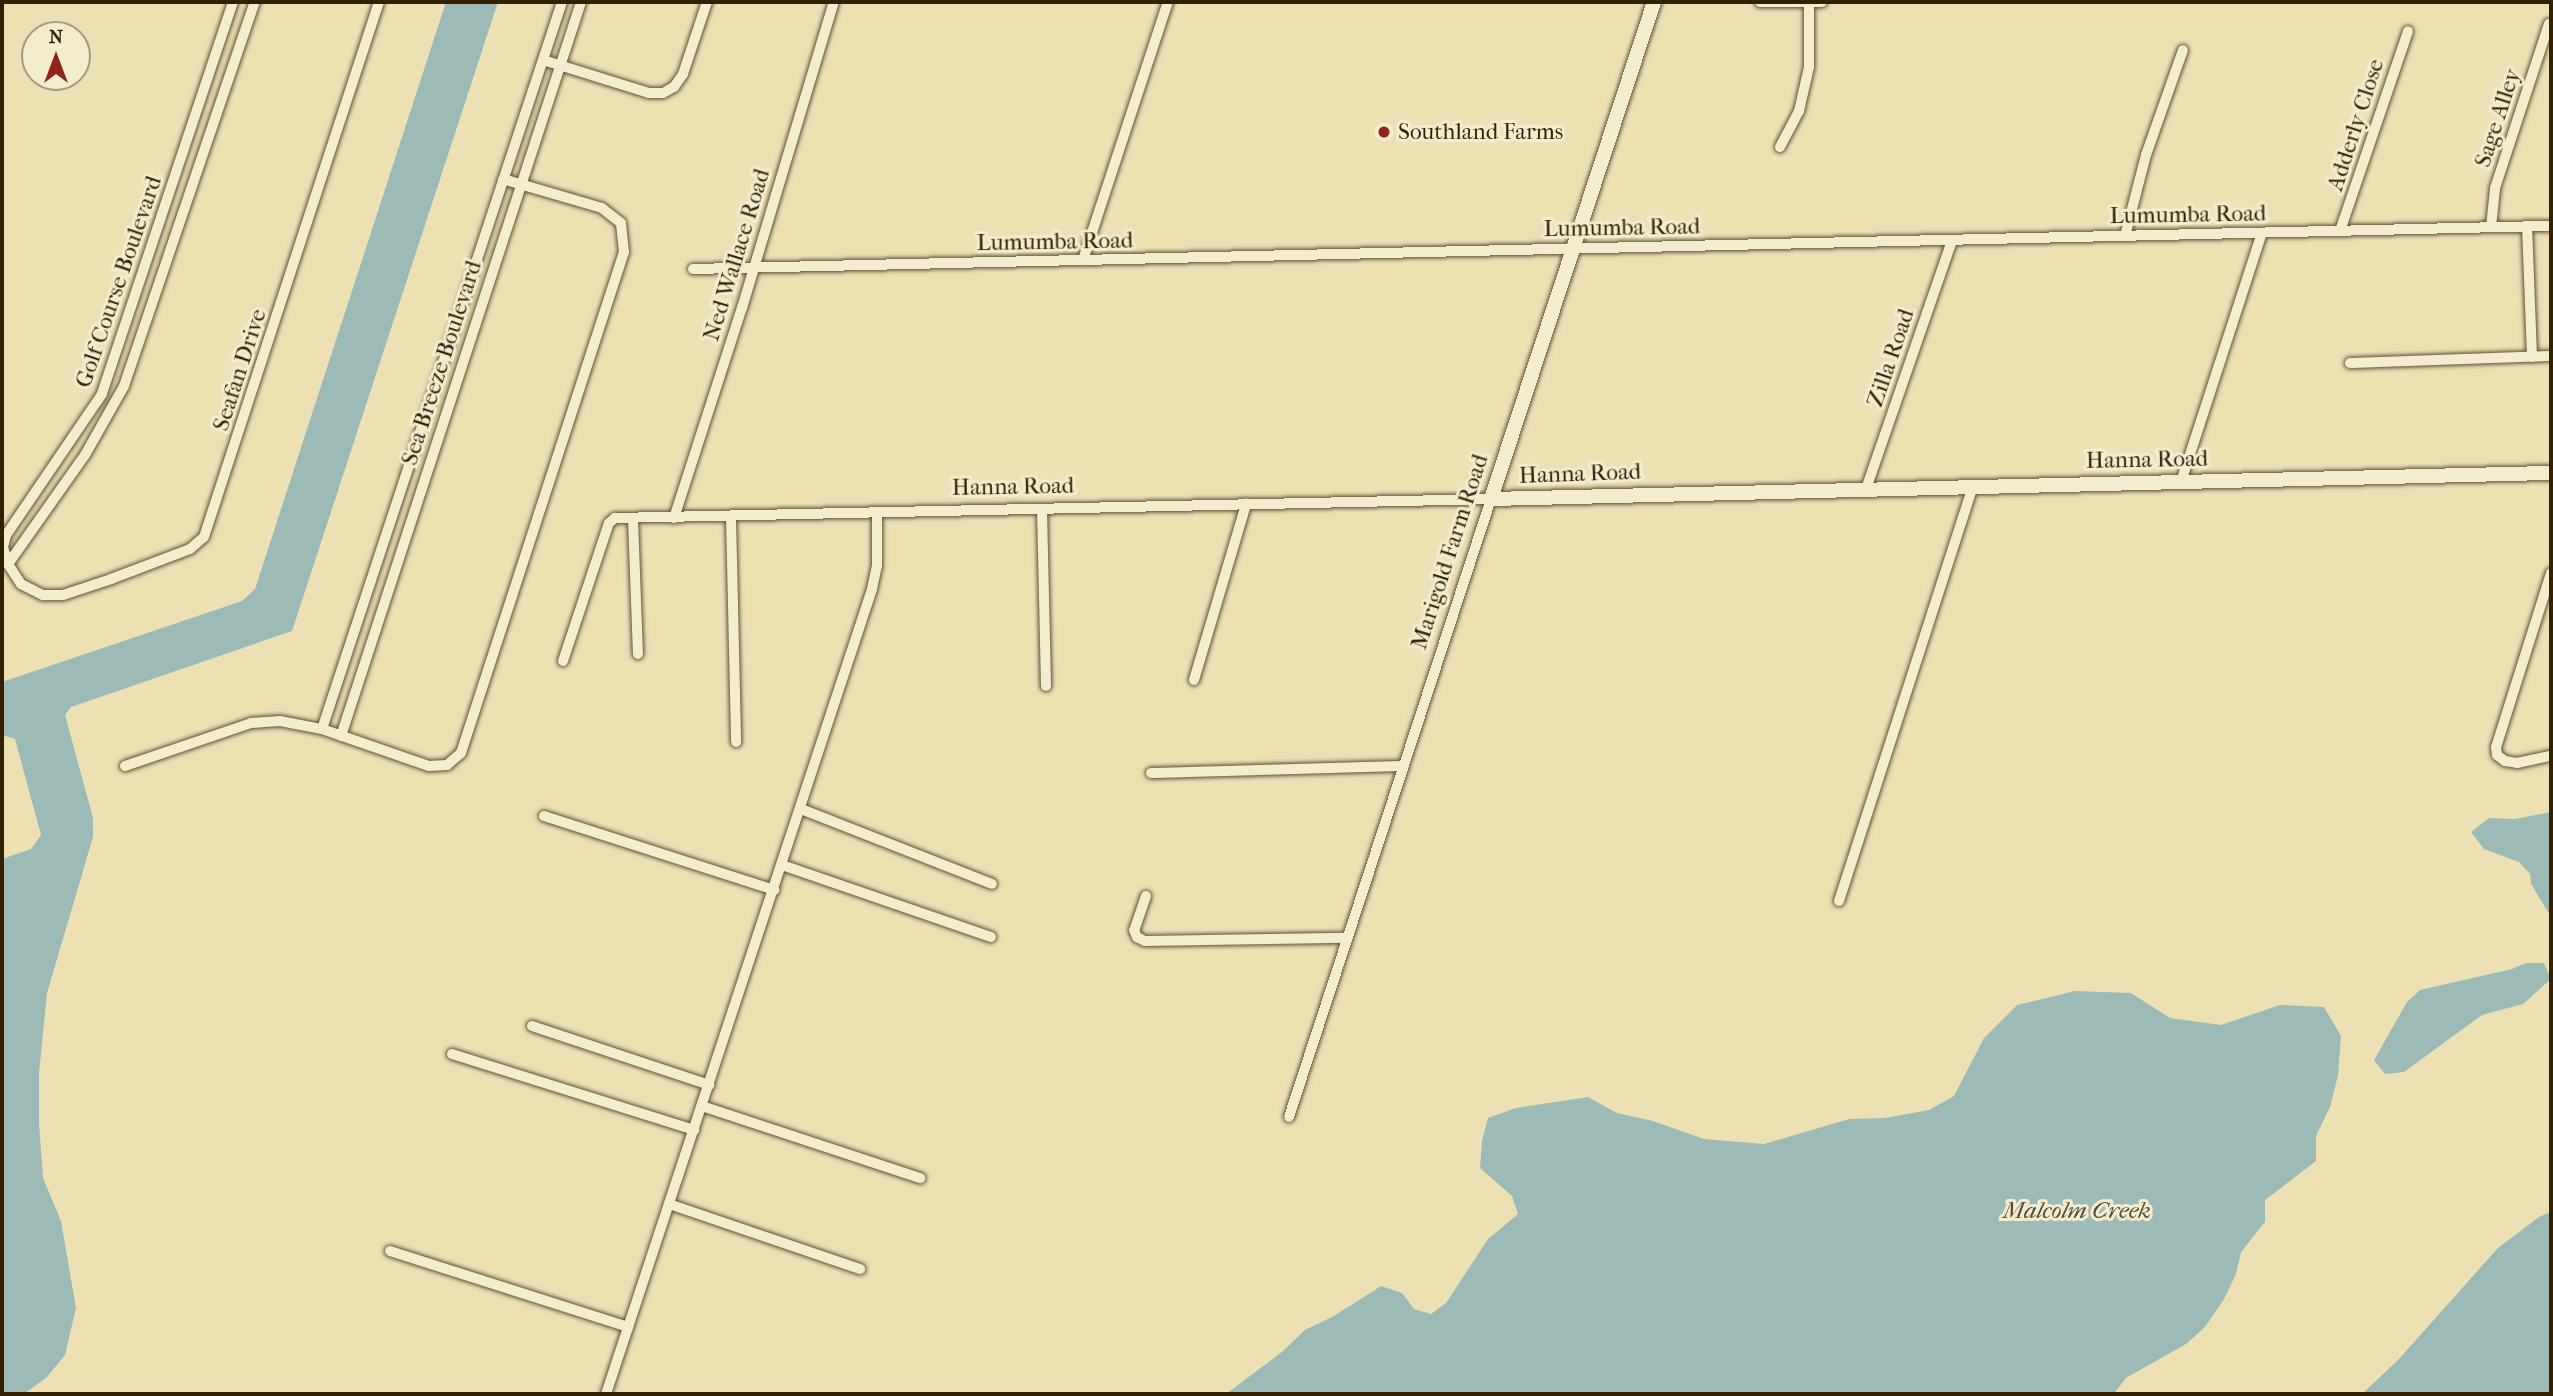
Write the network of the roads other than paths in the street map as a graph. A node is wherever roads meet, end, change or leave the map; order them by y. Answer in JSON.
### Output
{"nodes":[{"id":1,"x":233,"y":2,"type":"edge"},
{"id":2,"x":255,"y":2,"type":"edge"},
{"id":3,"x":379,"y":2,"type":"edge"},
{"id":4,"x":562,"y":2,"type":"edge"},
{"id":5,"x":581,"y":2,"type":"edge"},
{"id":6,"x":707,"y":2,"type":"edge"},
{"id":7,"x":834,"y":2,"type":"edge"},
{"id":8,"x":1168,"y":2,"type":"edge"},
{"id":9,"x":1654,"y":2,"type":"edge"},
{"id":10,"x":1760,"y":2,"type":"edge"},
{"id":11,"x":1822,"y":2,"type":"edge"},
{"id":12,"x":1809,"y":4,"type":"junction"},
{"id":13,"x":2549,"y":24,"type":"dead end"},
{"id":14,"x":2408,"y":31,"type":"dead end"},
{"id":15,"x":2547,"y":47,"type":"edge"},
{"id":16,"x":2183,"y":50,"type":"dead end"},
{"id":17,"x":542,"y":60,"type":"junction"},
{"id":18,"x":560,"y":66,"type":"junction"},
{"id":19,"x":1780,"y":147,"type":"dead end"},
{"id":20,"x":503,"y":180,"type":"junction"},
{"id":21,"x":521,"y":186,"type":"junction"},
{"id":22,"x":2527,"y":226,"type":"junction"},
{"id":23,"x":2551,"y":226,"type":"edge"},
{"id":24,"x":2491,"y":227,"type":"junction"},
{"id":25,"x":2340,"y":231,"type":"junction"},
{"id":26,"x":2262,"y":233,"type":"junction"},
{"id":27,"x":2125,"y":236,"type":"junction"},
{"id":28,"x":1952,"y":240,"type":"junction"},
{"id":29,"x":1574,"y":249,"type":"junction"},
{"id":30,"x":1083,"y":260,"type":"junction"},
{"id":31,"x":754,"y":268,"type":"junction"},
{"id":32,"x":693,"y":270,"type":"dead end"},
{"id":33,"x":2551,"y":356,"type":"edge"},
{"id":34,"x":2532,"y":357,"type":"junction"},
{"id":35,"x":2350,"y":363,"type":"dead end"},
{"id":36,"x":2551,"y":473,"type":"edge"},
{"id":37,"x":2181,"y":482,"type":"junction"},
{"id":38,"x":1973,"y":487,"type":"junction"},
{"id":39,"x":1866,"y":489,"type":"junction"},
{"id":40,"x":1491,"y":499,"type":"junction"},
{"id":41,"x":1246,"y":504,"type":"junction"},
{"id":42,"x":1042,"y":509,"type":"junction"},
{"id":43,"x":877,"y":513,"type":"junction"},
{"id":44,"x":731,"y":517,"type":"junction"},
{"id":45,"x":674,"y":518,"type":"junction"},
{"id":46,"x":633,"y":519,"type":"junction"},
{"id":47,"x":8,"y":564,"type":"junction"},
{"id":48,"x":2551,"y":578,"type":"edge"},
{"id":49,"x":638,"y":654,"type":"dead end"},
{"id":50,"x":563,"y":661,"type":"dead end"},
{"id":51,"x":1194,"y":680,"type":"dead end"},
{"id":52,"x":1046,"y":686,"type":"dead end"},
{"id":53,"x":322,"y":729,"type":"junction"},
{"id":54,"x":341,"y":736,"type":"junction"},
{"id":55,"x":736,"y":742,"type":"dead end"},
{"id":56,"x":2551,"y":756,"type":"edge"},
{"id":57,"x":125,"y":766,"type":"dead end"},
{"id":58,"x":1404,"y":766,"type":"junction"},
{"id":59,"x":1151,"y":773,"type":"dead end"},
{"id":60,"x":801,"y":809,"type":"junction"},
{"id":61,"x":544,"y":816,"type":"dead end"},
{"id":62,"x":782,"y":865,"type":"junction"},
{"id":63,"x":992,"y":884,"type":"dead end"},
{"id":64,"x":774,"y":890,"type":"junction"},
{"id":65,"x":1146,"y":896,"type":"dead end"},
{"id":66,"x":1839,"y":901,"type":"dead end"},
{"id":67,"x":991,"y":937,"type":"dead end"},
{"id":68,"x":1348,"y":938,"type":"junction"},
{"id":69,"x":533,"y":1026,"type":"dead end"},
{"id":70,"x":452,"y":1054,"type":"dead end"},
{"id":71,"x":709,"y":1085,"type":"junction"},
{"id":72,"x":702,"y":1106,"type":"junction"},
{"id":73,"x":1289,"y":1117,"type":"dead end"},
{"id":74,"x":694,"y":1130,"type":"junction"},
{"id":75,"x":920,"y":1178,"type":"dead end"},
{"id":76,"x":669,"y":1204,"type":"junction"},
{"id":77,"x":390,"y":1251,"type":"dead end"},
{"id":78,"x":860,"y":1269,"type":"dead end"},
{"id":79,"x":628,"y":1327,"type":"junction"},
{"id":80,"x":606,"y":1394,"type":"edge"}],
"edges":[{"from":1,"to":47,"type":"street","name":"Golf Course Boulevard"},
{"from":2,"to":47,"type":"street","name":"Golf Course Boulevard"},
{"from":3,"to":47,"type":"street","name":"Seafan Drive"},
{"from":4,"to":17,"type":"street","name":"Sea Breeze Boulevard"},
{"from":5,"to":18,"type":"street","name":"Sea Breeze Boulevard"},
{"from":6,"to":18,"type":"street"},
{"from":7,"to":31,"type":"street","name":"Ned Wallace Road"},
{"from":8,"to":30,"type":"street"},
{"from":9,"to":29,"type":"street","name":"Marigold Farm Road"},
{"from":10,"to":12,"type":"street"},
{"from":11,"to":12,"type":"street"},
{"from":12,"to":19,"type":"street"},
{"from":13,"to":15,"type":"street","name":"Sage Alley"},
{"from":14,"to":25,"type":"street","name":"Adderly Close"},
{"from":15,"to":24,"type":"street","name":"Sage Alley"},
{"from":16,"to":27,"type":"street"},
{"from":17,"to":18,"type":"street"},
{"from":17,"to":20,"type":"street","name":"Sea Breeze Boulevard"},
{"from":18,"to":21,"type":"street","name":"Sea Breeze Boulevard"},
{"from":20,"to":21,"type":"street"},
{"from":20,"to":53,"type":"street","name":"Sea Breeze Boulevard"},
{"from":21,"to":54,"type":"street","name":"Sea Breeze Boulevard"},
{"from":21,"to":54,"type":"street"},
{"from":22,"to":23,"type":"street","name":"Lumumba Road"},
{"from":22,"to":24,"type":"street","name":"Lumumba Road"},
{"from":22,"to":34,"type":"street"},
{"from":24,"to":25,"type":"street","name":"Lumumba Road"},
{"from":25,"to":26,"type":"street","name":"Lumumba Road"},
{"from":26,"to":27,"type":"street","name":"Lumumba Road"},
{"from":26,"to":37,"type":"street"},
{"from":27,"to":28,"type":"street","name":"Lumumba Road"},
{"from":28,"to":29,"type":"street","name":"Lumumba Road"},
{"from":28,"to":39,"type":"street","name":"Zilla Road"},
{"from":29,"to":30,"type":"street","name":"Lumumba Road"},
{"from":29,"to":40,"type":"street","name":"Marigold Farm Road"},
{"from":30,"to":31,"type":"street","name":"Lumumba Road"},
{"from":31,"to":32,"type":"street","name":"Lumumba Road"},
{"from":31,"to":45,"type":"street","name":"Ned Wallace Road"},
{"from":33,"to":34,"type":"street"},
{"from":34,"to":35,"type":"street"},
{"from":36,"to":37,"type":"street","name":"Hanna Road"},
{"from":37,"to":38,"type":"street","name":"Hanna Road"},
{"from":38,"to":39,"type":"street","name":"Hanna Road"},
{"from":38,"to":66,"type":"street"},
{"from":39,"to":40,"type":"street","name":"Hanna Road"},
{"from":40,"to":41,"type":"street","name":"Hanna Road"},
{"from":40,"to":58,"type":"street","name":"Marigold Farm Road"},
{"from":41,"to":42,"type":"street","name":"Hanna Road"},
{"from":41,"to":51,"type":"street"},
{"from":42,"to":43,"type":"street","name":"Hanna Road"},
{"from":42,"to":52,"type":"street"},
{"from":43,"to":44,"type":"street","name":"Hanna Road"},
{"from":43,"to":60,"type":"street"},
{"from":44,"to":45,"type":"street","name":"Hanna Road"},
{"from":44,"to":55,"type":"street"},
{"from":45,"to":46,"type":"street","name":"Hanna Road"},
{"from":46,"to":49,"type":"street"},
{"from":46,"to":50,"type":"street","name":"Hanna Road"},
{"from":48,"to":56,"type":"street"},
{"from":53,"to":54,"type":"street"},
{"from":53,"to":57,"type":"street"},
{"from":58,"to":59,"type":"street"},
{"from":58,"to":68,"type":"street","name":"Marigold Farm Road"},
{"from":60,"to":62,"type":"street"},
{"from":60,"to":63,"type":"street"},
{"from":61,"to":64,"type":"street"},
{"from":62,"to":64,"type":"street"},
{"from":62,"to":67,"type":"street"},
{"from":64,"to":71,"type":"street"},
{"from":65,"to":68,"type":"street"},
{"from":68,"to":73,"type":"street","name":"Marigold Farm Road"},
{"from":69,"to":71,"type":"street"},
{"from":70,"to":74,"type":"street"},
{"from":71,"to":72,"type":"street"},
{"from":72,"to":74,"type":"street"},
{"from":72,"to":75,"type":"street"},
{"from":74,"to":76,"type":"street"},
{"from":76,"to":78,"type":"street"},
{"from":76,"to":79,"type":"street"},
{"from":77,"to":79,"type":"street"},
{"from":79,"to":80,"type":"street"}]}
